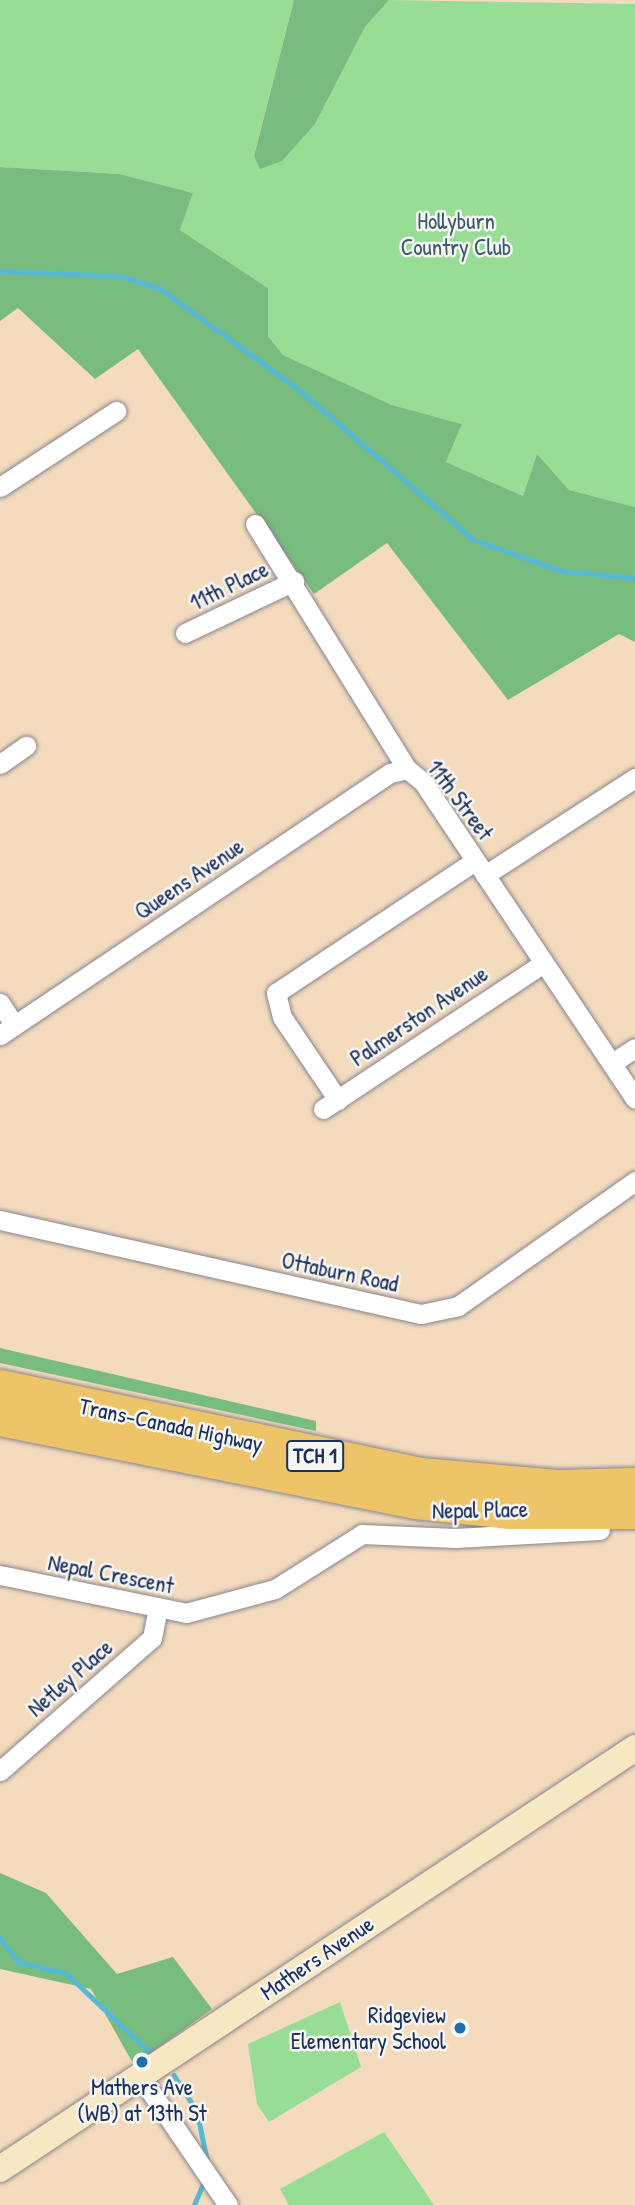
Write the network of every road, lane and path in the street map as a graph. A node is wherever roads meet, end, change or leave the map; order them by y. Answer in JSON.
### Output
{"nodes":[{"id":1,"x":116,"y":411,"type":"dead end"},
{"id":2,"x":0,"y":487,"type":"edge"},
{"id":3,"x":256,"y":524,"type":"dead end"},
{"id":4,"x":294,"y":582,"type":"junction"},
{"id":5,"x":185,"y":633,"type":"dead end"},
{"id":6,"x":26,"y":746,"type":"dead end"},
{"id":7,"x":0,"y":764,"type":"edge"},
{"id":8,"x":407,"y":769,"type":"junction"},
{"id":9,"x":635,"y":778,"type":"edge"},
{"id":10,"x":480,"y":868,"type":"junction"},
{"id":11,"x":542,"y":964,"type":"junction"},
{"id":12,"x":0,"y":1003,"type":"edge"},
{"id":13,"x":7,"y":1030,"type":"edge"},
{"id":14,"x":635,"y":1048,"type":"edge"},
{"id":15,"x":612,"y":1063,"type":"junction"},
{"id":16,"x":635,"y":1099,"type":"edge"},
{"id":17,"x":635,"y":1181,"type":"edge"},
{"id":18,"x":0,"y":1220,"type":"edge"},
{"id":19,"x":0,"y":1387,"type":"edge"},
{"id":20,"x":0,"y":1418,"type":"edge"},
{"id":21,"x":635,"y":1485,"type":"edge"},
{"id":22,"x":635,"y":1511,"type":"edge"},
{"id":23,"x":600,"y":1530,"type":"dead end"},
{"id":24,"x":362,"y":1534,"type":"joint"},
{"id":25,"x":5,"y":1582,"type":"edge"},
{"id":26,"x":157,"y":1612,"type":"junction"},
{"id":27,"x":635,"y":1748,"type":"edge"},
{"id":28,"x":0,"y":1772,"type":"edge"},
{"id":29,"x":141,"y":2076,"type":"junction"},
{"id":30,"x":0,"y":2169,"type":"edge"},
{"id":31,"x":228,"y":2205,"type":"edge"}],
"edges":[{"from":1,"to":2,"type":"street"},
{"from":3,"to":4,"type":"street","name":"11th Street"},
{"from":4,"to":5,"type":"street","name":"11th Place"},
{"from":4,"to":8,"type":"street","name":"11th Street"},
{"from":6,"to":7,"type":"street"},
{"from":8,"to":10,"type":"street","name":"11th Street"},
{"from":8,"to":13,"type":"street","name":"Queens Avenue"},
{"from":9,"to":10,"type":"street"},
{"from":10,"to":11,"type":"street","name":"11th Street"},
{"from":10,"to":11,"type":"street","name":"Palmerston Avenue"},
{"from":11,"to":15,"type":"street","name":"11th Street"},
{"from":12,"to":13,"type":"street"},
{"from":14,"to":15,"type":"street"},
{"from":15,"to":16,"type":"street","name":"11th Street"},
{"from":17,"to":18,"type":"street","name":"Ottaburn Road"},
{"from":19,"to":21,"type":"highway","name":"Trans-Canada Highway","number":"TCH 1"},
{"from":20,"to":22,"type":"highway","name":"Trans-Canada Highway","number":"TCH 1"},
{"from":23,"to":24,"type":"street","name":"Nepal Place"},
{"from":24,"to":26,"type":"street","name":"Nepal Crescent"},
{"from":25,"to":26,"type":"street","name":"Nepal Crescent"},
{"from":26,"to":28,"type":"street","name":"Netley Place"},
{"from":27,"to":29,"type":"street","name":"Mathers Avenue"},
{"from":29,"to":30,"type":"street","name":"Mathers Avenue"},
{"from":29,"to":31,"type":"street"}]}
